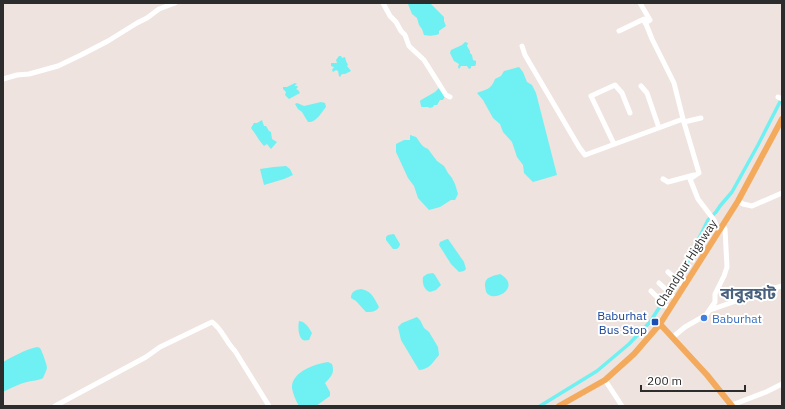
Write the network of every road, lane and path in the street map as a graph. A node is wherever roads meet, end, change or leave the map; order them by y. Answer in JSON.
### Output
{"nodes":[{"id":1,"x":175,"y":3,"type":"edge"},
{"id":2,"x":383,"y":3,"type":"edge"},
{"id":3,"x":640,"y":3,"type":"edge"},
{"id":4,"x":645,"y":23,"type":"junction"},
{"id":5,"x":619,"y":31,"type":"dead end"},
{"id":6,"x":522,"y":46,"type":"dead end"},
{"id":7,"x":3,"y":79,"type":"edge"},
{"id":8,"x":641,"y":86,"type":"dead end"},
{"id":9,"x":450,"y":97,"type":"dead end"},
{"id":10,"x":630,"y":113,"type":"dead end"},
{"id":11,"x":700,"y":118,"type":"dead end"},
{"id":12,"x":782,"y":119,"type":"edge"},
{"id":13,"x":683,"y":120,"type":"junction"},
{"id":14,"x":659,"y":128,"type":"junction"},
{"id":15,"x":614,"y":144,"type":"junction"},
{"id":16,"x":699,"y":174,"type":"junction"},
{"id":17,"x":662,"y":179,"type":"dead end"},
{"id":18,"x":782,"y":193,"type":"edge"},
{"id":19,"x":738,"y":201,"type":"junction"},
{"id":20,"x":723,"y":226,"type":"junction"},
{"id":21,"x":719,"y":232,"type":"junction"},
{"id":22,"x":668,"y":272,"type":"dead end"},
{"id":23,"x":659,"y":283,"type":"dead end"},
{"id":24,"x":684,"y":286,"type":"junction"},
{"id":25,"x":782,"y":286,"type":"edge"},
{"id":26,"x":651,"y":291,"type":"dead end"},
{"id":27,"x":676,"y":299,"type":"junction"},
{"id":28,"x":665,"y":305,"type":"junction"},
{"id":29,"x":710,"y":310,"type":"junction"},
{"id":30,"x":660,"y":324,"type":"junction"},
{"id":31,"x":672,"y":338,"type":"junction"},
{"id":32,"x":605,"y":380,"type":"junction"},
{"id":33,"x":782,"y":384,"type":"edge"},
{"id":34,"x":55,"y":406,"type":"edge"},
{"id":35,"x":269,"y":406,"type":"edge"},
{"id":36,"x":558,"y":406,"type":"edge"},
{"id":37,"x":622,"y":406,"type":"edge"},
{"id":38,"x":732,"y":406,"type":"edge"}],
"edges":[{"from":1,"to":7,"type":"street"},
{"from":2,"to":9,"type":"street"},
{"from":3,"to":4,"type":"street"},
{"from":4,"to":5,"type":"street"},
{"from":4,"to":13,"type":"street"},
{"from":6,"to":15,"type":"street"},
{"from":8,"to":14,"type":"street"},
{"from":10,"to":15,"type":"street"},
{"from":11,"to":13,"type":"street"},
{"from":12,"to":19,"type":"main road","name":"Chandpur Highway"},
{"from":13,"to":14,"type":"street"},
{"from":13,"to":16,"type":"street"},
{"from":14,"to":15,"type":"street"},
{"from":16,"to":17,"type":"street"},
{"from":16,"to":21,"type":"street"},
{"from":18,"to":19,"type":"street"},
{"from":19,"to":20,"type":"main road","name":"Chandpur Highway"},
{"from":20,"to":21,"type":"main road","name":"Chandpur Highway"},
{"from":20,"to":29,"type":"street"},
{"from":21,"to":24,"type":"main road","name":"Chandpur Highway"},
{"from":22,"to":24,"type":"street"},
{"from":23,"to":27,"type":"street"},
{"from":24,"to":27,"type":"main road","name":"Chandpur Highway"},
{"from":25,"to":29,"type":"street"},
{"from":26,"to":28,"type":"street"},
{"from":27,"to":28,"type":"main road","name":"Chandpur Highway"},
{"from":28,"to":30,"type":"main road","name":"Chandpur Highway"},
{"from":29,"to":31,"type":"street"},
{"from":30,"to":31,"type":"main road"},
{"from":30,"to":32,"type":"main road","name":"Chandpur Highway"},
{"from":31,"to":38,"type":"main road"},
{"from":32,"to":36,"type":"main road","name":"Chandpur Highway"},
{"from":32,"to":37,"type":"street"},
{"from":33,"to":38,"type":"street"},
{"from":34,"to":35,"type":"street"}]}
